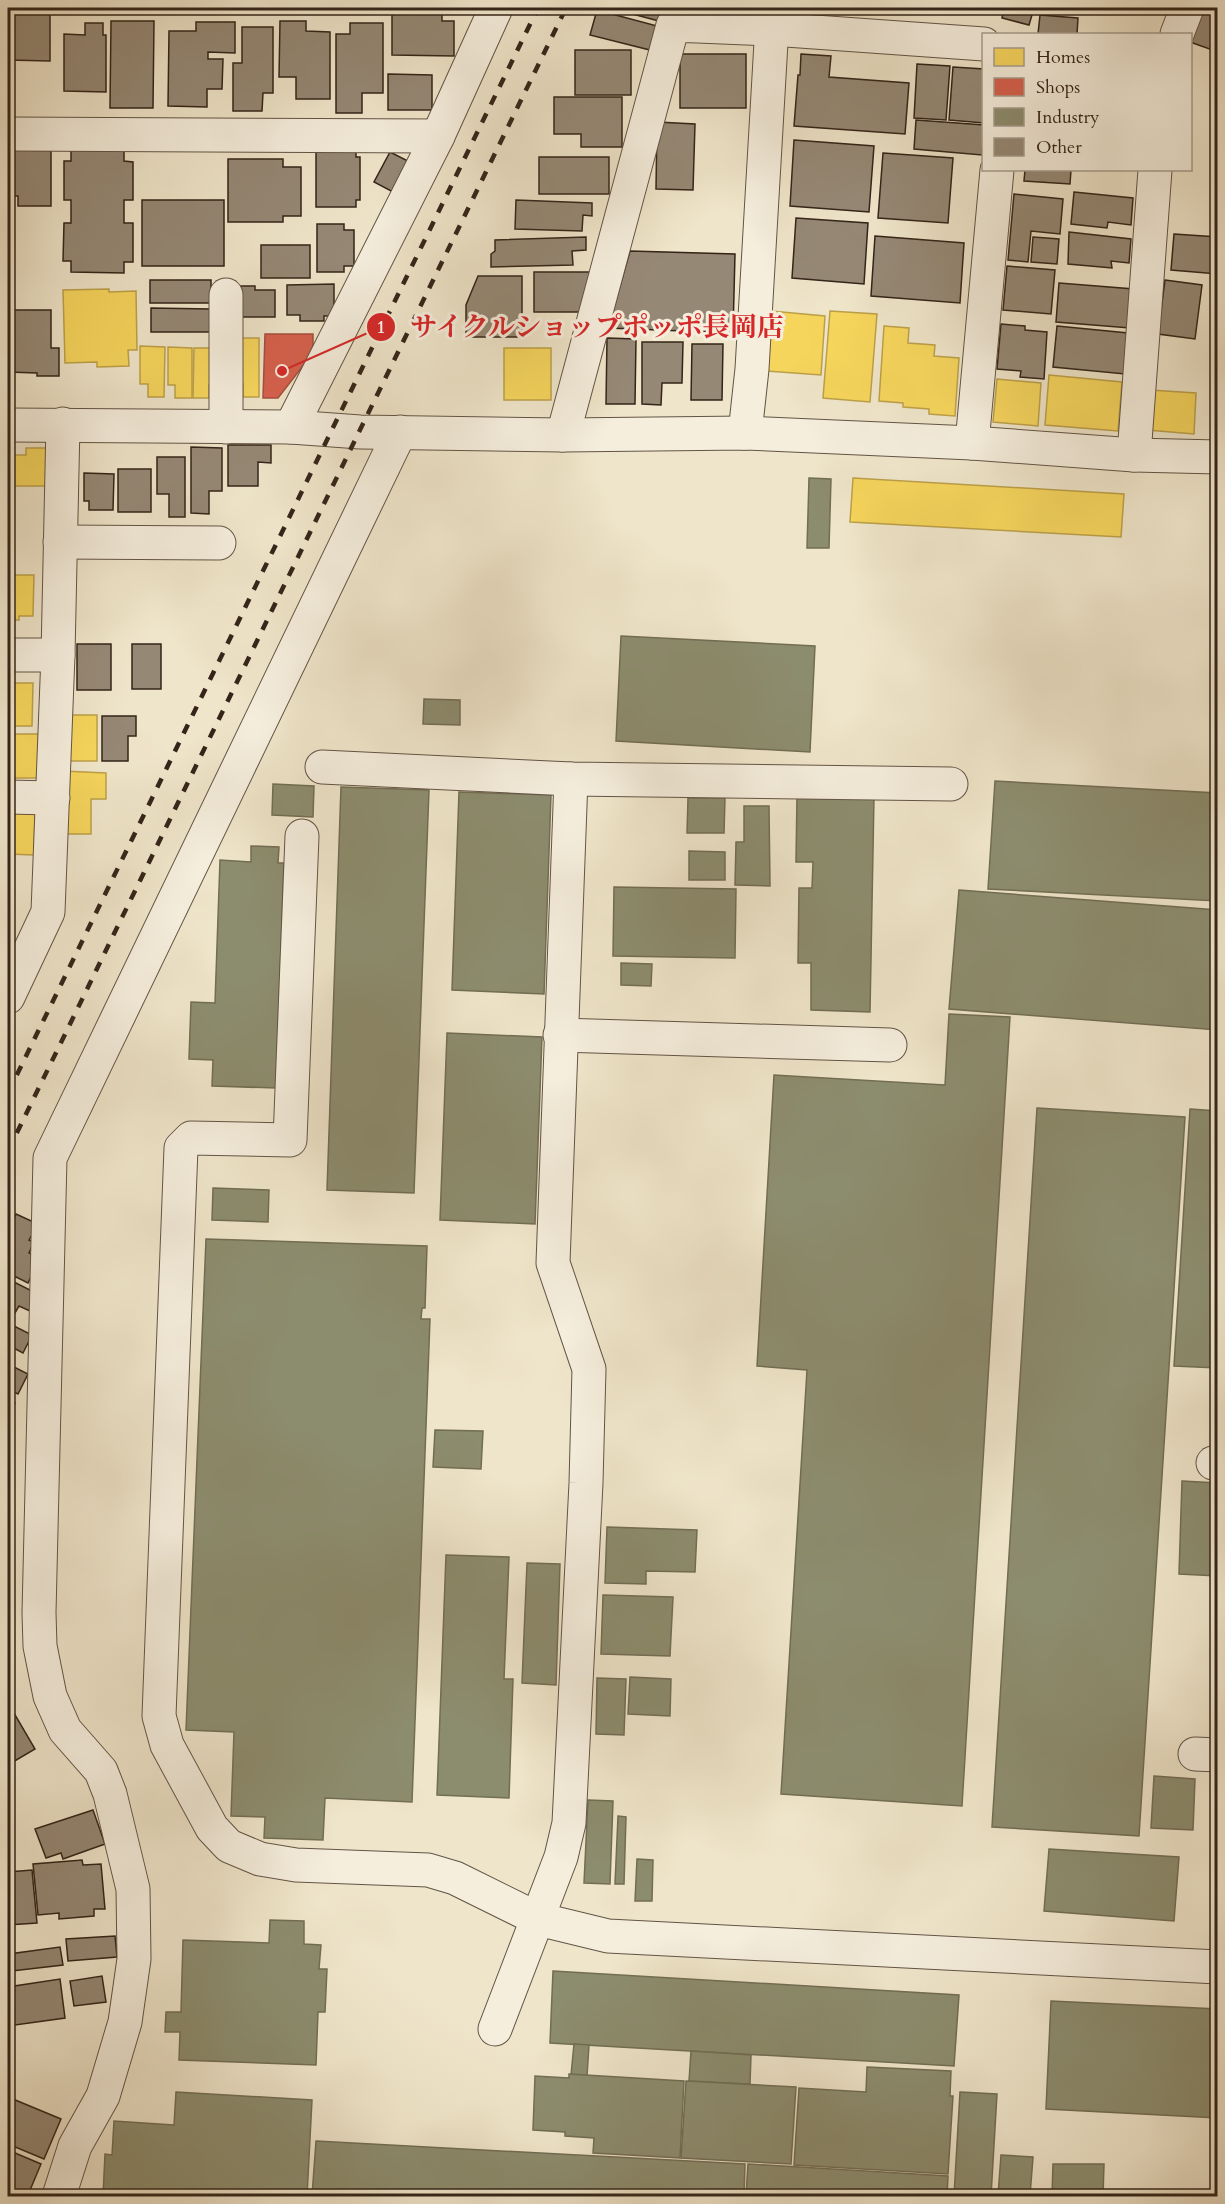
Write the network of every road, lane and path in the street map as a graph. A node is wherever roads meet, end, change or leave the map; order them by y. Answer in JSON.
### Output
{"nodes":[{"id":1,"x":496,"y":8,"type":"edge"},
{"id":2,"x":1187,"y":8,"type":"edge"},
{"id":3,"x":773,"y":18,"type":"edge"},
{"id":4,"x":1177,"y":33,"type":"edge"},
{"id":5,"x":982,"y":44,"type":"edge"},
{"id":6,"x":8,"y":134,"type":"edge"},
{"id":7,"x":438,"y":136,"type":"junction"},
{"id":8,"x":997,"y":171,"type":"edge"},
{"id":9,"x":1155,"y":171,"type":"edge"},
{"id":10,"x":226,"y":295,"type":"dead end"},
{"id":11,"x":63,"y":424,"type":"junction"},
{"id":12,"x":8,"y":425,"type":"edge"},
{"id":13,"x":226,"y":427,"type":"junction"},
{"id":14,"x":291,"y":427,"type":"junction"},
{"id":15,"x":400,"y":432,"type":"junction"},
{"id":16,"x":745,"y":433,"type":"junction"},
{"id":17,"x":563,"y":435,"type":"junction"},
{"id":18,"x":972,"y":443,"type":"junction"},
{"id":19,"x":1134,"y":455,"type":"junction"},
{"id":20,"x":1218,"y":457,"type":"edge"},
{"id":21,"x":60,"y":542,"type":"junction"},
{"id":22,"x":219,"y":543,"type":"dead end"},
{"id":23,"x":8,"y":655,"type":"edge"},
{"id":24,"x":58,"y":656,"type":"junction"},
{"id":25,"x":322,"y":767,"type":"dead end"},
{"id":26,"x":571,"y":779,"type":"junction"},
{"id":27,"x":951,"y":784,"type":"dead end"},
{"id":28,"x":8,"y":797,"type":"edge"},
{"id":29,"x":53,"y":798,"type":"junction"},
{"id":30,"x":302,"y":837,"type":"dead end"},
{"id":31,"x":8,"y":997,"type":"edge"},
{"id":32,"x":560,"y":1035,"type":"junction"},
{"id":33,"x":890,"y":1045,"type":"dead end"},
{"id":34,"x":538,"y":1919,"type":"junction"},
{"id":35,"x":1218,"y":1967,"type":"edge"},
{"id":36,"x":495,"y":2029,"type":"dead end"},
{"id":37,"x":59,"y":2196,"type":"edge"}],
"edges":[{"from":1,"to":7,"type":"street"},
{"from":2,"to":4,"type":"street"},
{"from":3,"to":5,"type":"street"},
{"from":3,"to":16,"type":"street"},
{"from":3,"to":17,"type":"street"},
{"from":6,"to":7,"type":"street"},
{"from":7,"to":14,"type":"street"},
{"from":8,"to":18,"type":"street"},
{"from":9,"to":19,"type":"street"},
{"from":10,"to":13,"type":"street"},
{"from":11,"to":12,"type":"street"},
{"from":11,"to":13,"type":"street"},
{"from":11,"to":21,"type":"street"},
{"from":13,"to":14,"type":"street"},
{"from":14,"to":15,"type":"street"},
{"from":15,"to":17,"type":"street"},
{"from":15,"to":37,"type":"street"},
{"from":16,"to":17,"type":"street"},
{"from":16,"to":18,"type":"street"},
{"from":18,"to":19,"type":"street"},
{"from":19,"to":20,"type":"street"},
{"from":21,"to":22,"type":"street"},
{"from":21,"to":24,"type":"street"},
{"from":23,"to":24,"type":"street"},
{"from":24,"to":29,"type":"street"},
{"from":25,"to":26,"type":"street"},
{"from":26,"to":27,"type":"street"},
{"from":26,"to":32,"type":"street"},
{"from":28,"to":29,"type":"street"},
{"from":29,"to":31,"type":"street"},
{"from":30,"to":34,"type":"street"},
{"from":32,"to":33,"type":"street"},
{"from":32,"to":34,"type":"street"},
{"from":34,"to":35,"type":"street"},
{"from":34,"to":36,"type":"street"}]}
